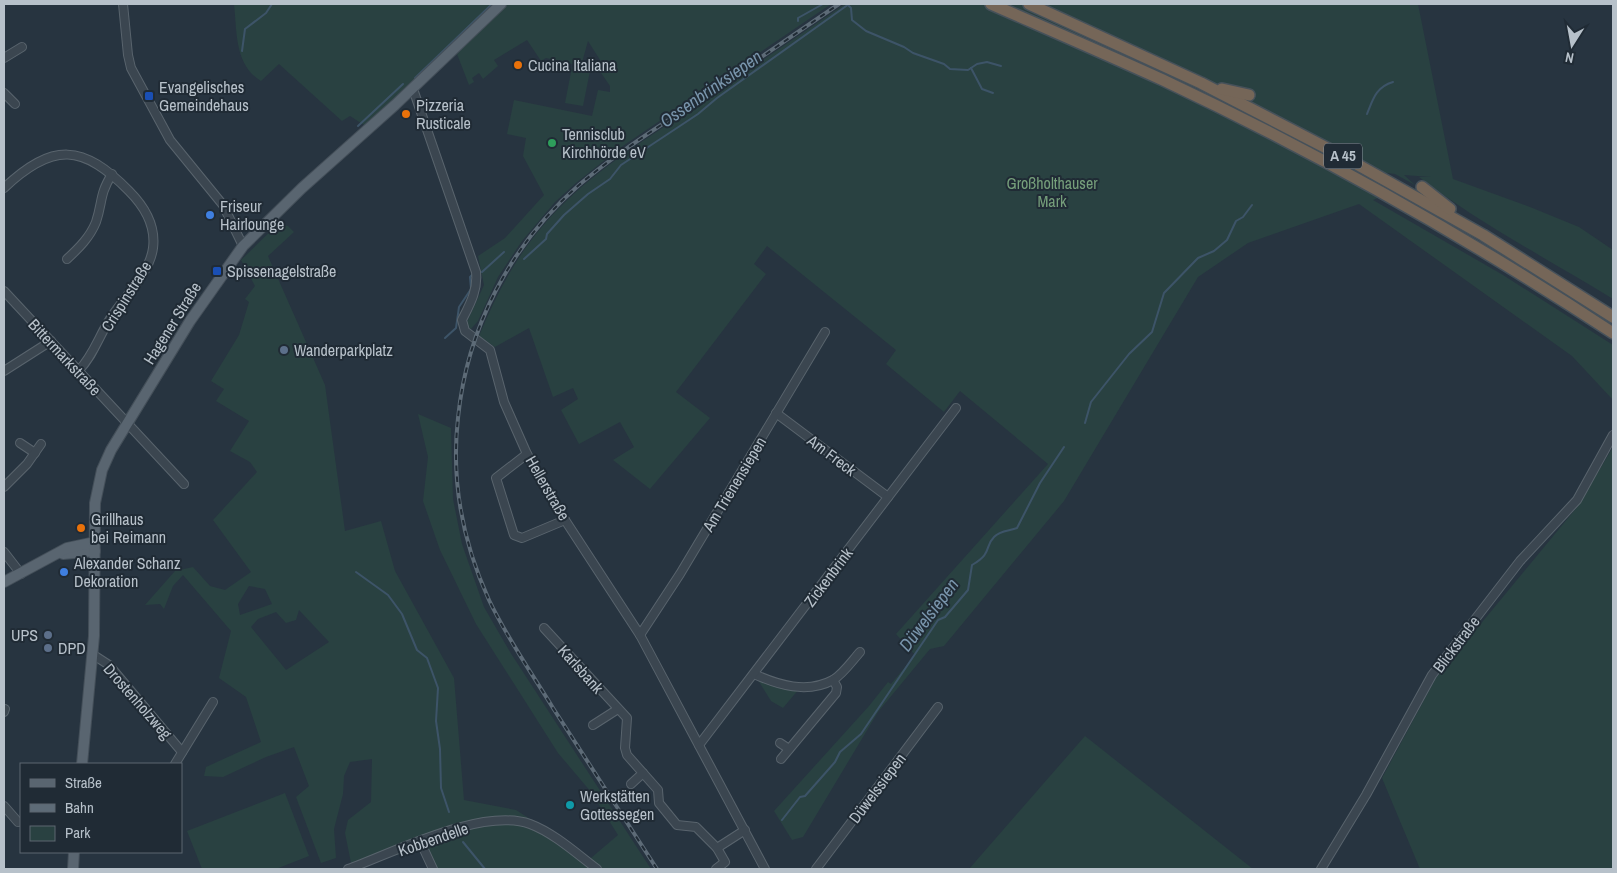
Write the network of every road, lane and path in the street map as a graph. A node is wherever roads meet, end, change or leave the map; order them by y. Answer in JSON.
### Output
{"nodes":[{"id":1,"x":123,"y":4,"type":"edge"},
{"id":2,"x":501,"y":4,"type":"edge"},
{"id":3,"x":991,"y":4,"type":"edge"},
{"id":4,"x":1029,"y":4,"type":"edge"},
{"id":5,"x":22,"y":47,"type":"dead end"},
{"id":6,"x":4,"y":58,"type":"edge"},
{"id":7,"x":1163,"y":80,"type":"junction"},
{"id":8,"x":1201,"y":83,"type":"junction"},
{"id":9,"x":413,"y":89,"type":"junction"},
{"id":10,"x":1249,"y":95,"type":"dead end"},
{"id":11,"x":5,"y":97,"type":"edge"},
{"id":12,"x":1186,"y":100,"type":"dead end"},
{"id":13,"x":15,"y":104,"type":"dead end"},
{"id":14,"x":112,"y":174,"type":"junction"},
{"id":15,"x":1422,"y":187,"type":"dead end"},
{"id":16,"x":4,"y":188,"type":"edge"},
{"id":17,"x":1381,"y":201,"type":"dead end"},
{"id":18,"x":1424,"y":219,"type":"junction"},
{"id":19,"x":1483,"y":235,"type":"junction"},
{"id":20,"x":243,"y":246,"type":"junction"},
{"id":21,"x":67,"y":259,"type":"dead end"},
{"id":22,"x":4,"y":290,"type":"edge"},
{"id":23,"x":1613,"y":317,"type":"edge"},
{"id":24,"x":825,"y":332,"type":"dead end"},
{"id":25,"x":1613,"y":333,"type":"edge"},
{"id":26,"x":51,"y":341,"type":"junction"},
{"id":27,"x":79,"y":370,"type":"junction"},
{"id":28,"x":4,"y":371,"type":"edge"},
{"id":29,"x":956,"y":408,"type":"dead end"},
{"id":30,"x":776,"y":414,"type":"junction"},
{"id":31,"x":128,"y":422,"type":"junction"},
{"id":32,"x":1613,"y":435,"type":"edge"},
{"id":33,"x":20,"y":444,"type":"dead end"},
{"id":34,"x":41,"y":444,"type":"dead end"},
{"id":35,"x":35,"y":453,"type":"junction"},
{"id":36,"x":528,"y":454,"type":"junction"},
{"id":37,"x":184,"y":484,"type":"dead end"},
{"id":38,"x":4,"y":487,"type":"edge"},
{"id":39,"x":888,"y":497,"type":"junction"},
{"id":40,"x":565,"y":520,"type":"junction"},
{"id":41,"x":95,"y":547,"type":"junction"},
{"id":42,"x":4,"y":552,"type":"edge"},
{"id":43,"x":21,"y":574,"type":"junction"},
{"id":44,"x":4,"y":582,"type":"edge"},
{"id":45,"x":544,"y":628,"type":"dead end"},
{"id":46,"x":640,"y":636,"type":"junction"},
{"id":47,"x":860,"y":652,"type":"dead end"},
{"id":48,"x":92,"y":654,"type":"junction"},
{"id":49,"x":754,"y":674,"type":"junction"},
{"id":50,"x":833,"y":680,"type":"junction"},
{"id":51,"x":213,"y":702,"type":"dead end"},
{"id":52,"x":938,"y":707,"type":"dead end"},
{"id":53,"x":618,"y":710,"type":"junction"},
{"id":54,"x":593,"y":725,"type":"dead end"},
{"id":55,"x":780,"y":743,"type":"dead end"},
{"id":56,"x":699,"y":745,"type":"junction"},
{"id":57,"x":789,"y":749,"type":"junction"},
{"id":58,"x":182,"y":752,"type":"junction"},
{"id":59,"x":781,"y":759,"type":"dead end"},
{"id":60,"x":82,"y":763,"type":"edge"},
{"id":61,"x":176,"y":763,"type":"edge"},
{"id":62,"x":643,"y":773,"type":"junction"},
{"id":63,"x":631,"y":784,"type":"dead end"},
{"id":64,"x":4,"y":806,"type":"edge"},
{"id":65,"x":18,"y":822,"type":"dead end"},
{"id":66,"x":744,"y":830,"type":"junction"},
{"id":67,"x":420,"y":841,"type":"junction"},
{"id":68,"x":716,"y":848,"type":"junction"},
{"id":69,"x":74,"y":853,"type":"edge"},
{"id":70,"x":72,"y":869,"type":"edge"},
{"id":71,"x":348,"y":869,"type":"edge"},
{"id":72,"x":432,"y":869,"type":"edge"},
{"id":73,"x":597,"y":869,"type":"edge"},
{"id":74,"x":716,"y":869,"type":"edge"},
{"id":75,"x":765,"y":869,"type":"edge"},
{"id":76,"x":816,"y":869,"type":"edge"},
{"id":77,"x":1320,"y":869,"type":"edge"}],
"edges":[{"from":1,"to":20,"type":"street"},
{"from":2,"to":9,"type":"main road","name":"Hagener Straße"},
{"from":3,"to":7,"type":"highway","number":"A 45"},
{"from":4,"to":8,"type":"highway","number":"A 45"},
{"from":5,"to":6,"type":"street"},
{"from":7,"to":12,"type":"highway"},
{"from":7,"to":18,"type":"highway","number":"A 45"},
{"from":8,"to":10,"type":"highway"},
{"from":8,"to":19,"type":"highway","number":"A 45"},
{"from":9,"to":20,"type":"main road","name":"Hagener Straße"},
{"from":9,"to":36,"type":"street","name":"Hellerstraße"},
{"from":11,"to":13,"type":"street"},
{"from":14,"to":16,"type":"street","name":"Crispinstraße"},
{"from":14,"to":21,"type":"street"},
{"from":14,"to":27,"type":"street","name":"Crispinstraße"},
{"from":15,"to":19,"type":"highway"},
{"from":17,"to":18,"type":"highway"},
{"from":18,"to":25,"type":"highway","number":"A 45"},
{"from":19,"to":23,"type":"highway","number":"A 45"},
{"from":20,"to":31,"type":"main road","name":"Hagener Straße"},
{"from":22,"to":26,"type":"street","name":"Bittermarkstraße"},
{"from":24,"to":30,"type":"street","name":"Am Trienensiepen"},
{"from":26,"to":27,"type":"street","name":"Bittermarkstraße"},
{"from":26,"to":28,"type":"street"},
{"from":27,"to":31,"type":"street","name":"Bittermarkstraße"},
{"from":29,"to":39,"type":"street","name":"Zickenbrink"},
{"from":30,"to":39,"type":"street","name":"Am Freck"},
{"from":30,"to":46,"type":"street","name":"Am Trienensiepen"},
{"from":31,"to":37,"type":"street","name":"Bittermarkstraße"},
{"from":31,"to":41,"type":"main road","name":"Hagener Straße"},
{"from":32,"to":77,"type":"street","name":"Blickstraße"},
{"from":33,"to":35,"type":"street"},
{"from":34,"to":35,"type":"street"},
{"from":35,"to":38,"type":"street"},
{"from":36,"to":40,"type":"street","name":"Hellerstraße"},
{"from":36,"to":40,"type":"street"},
{"from":39,"to":49,"type":"street","name":"Zickenbrink"},
{"from":40,"to":46,"type":"street","name":"Hellerstraße"},
{"from":41,"to":43,"type":"main road"},
{"from":41,"to":48,"type":"main road","name":"Hagener Straße"},
{"from":42,"to":43,"type":"street"},
{"from":43,"to":44,"type":"main road"},
{"from":45,"to":53,"type":"street","name":"Karlsbank"},
{"from":46,"to":56,"type":"street","name":"Hellerstraße"},
{"from":47,"to":50,"type":"street"},
{"from":48,"to":58,"type":"street","name":"Drostenholzweg"},
{"from":48,"to":60,"type":"main road","name":"Hagener Straße"},
{"from":49,"to":50,"type":"street"},
{"from":49,"to":56,"type":"street","name":"Zickenbrink"},
{"from":50,"to":57,"type":"street"},
{"from":51,"to":58,"type":"street"},
{"from":52,"to":76,"type":"street","name":"Düwelssiepen"},
{"from":53,"to":54,"type":"street","name":"Karlsbank"},
{"from":53,"to":62,"type":"street","name":"Karlsbank"},
{"from":55,"to":57,"type":"street"},
{"from":56,"to":66,"type":"street","name":"Hellerstraße"},
{"from":57,"to":59,"type":"street"},
{"from":58,"to":61,"type":"street"},
{"from":62,"to":63,"type":"street"},
{"from":62,"to":68,"type":"street","name":"Karlsbank"},
{"from":64,"to":65,"type":"street"},
{"from":66,"to":68,"type":"street"},
{"from":66,"to":75,"type":"street","name":"Hellerstraße"},
{"from":67,"to":71,"type":"street","name":"Kobbendelle"},
{"from":67,"to":72,"type":"street"},
{"from":67,"to":73,"type":"street","name":"Kobbendelle"},
{"from":68,"to":74,"type":"street"},
{"from":69,"to":70,"type":"main road"}]}
